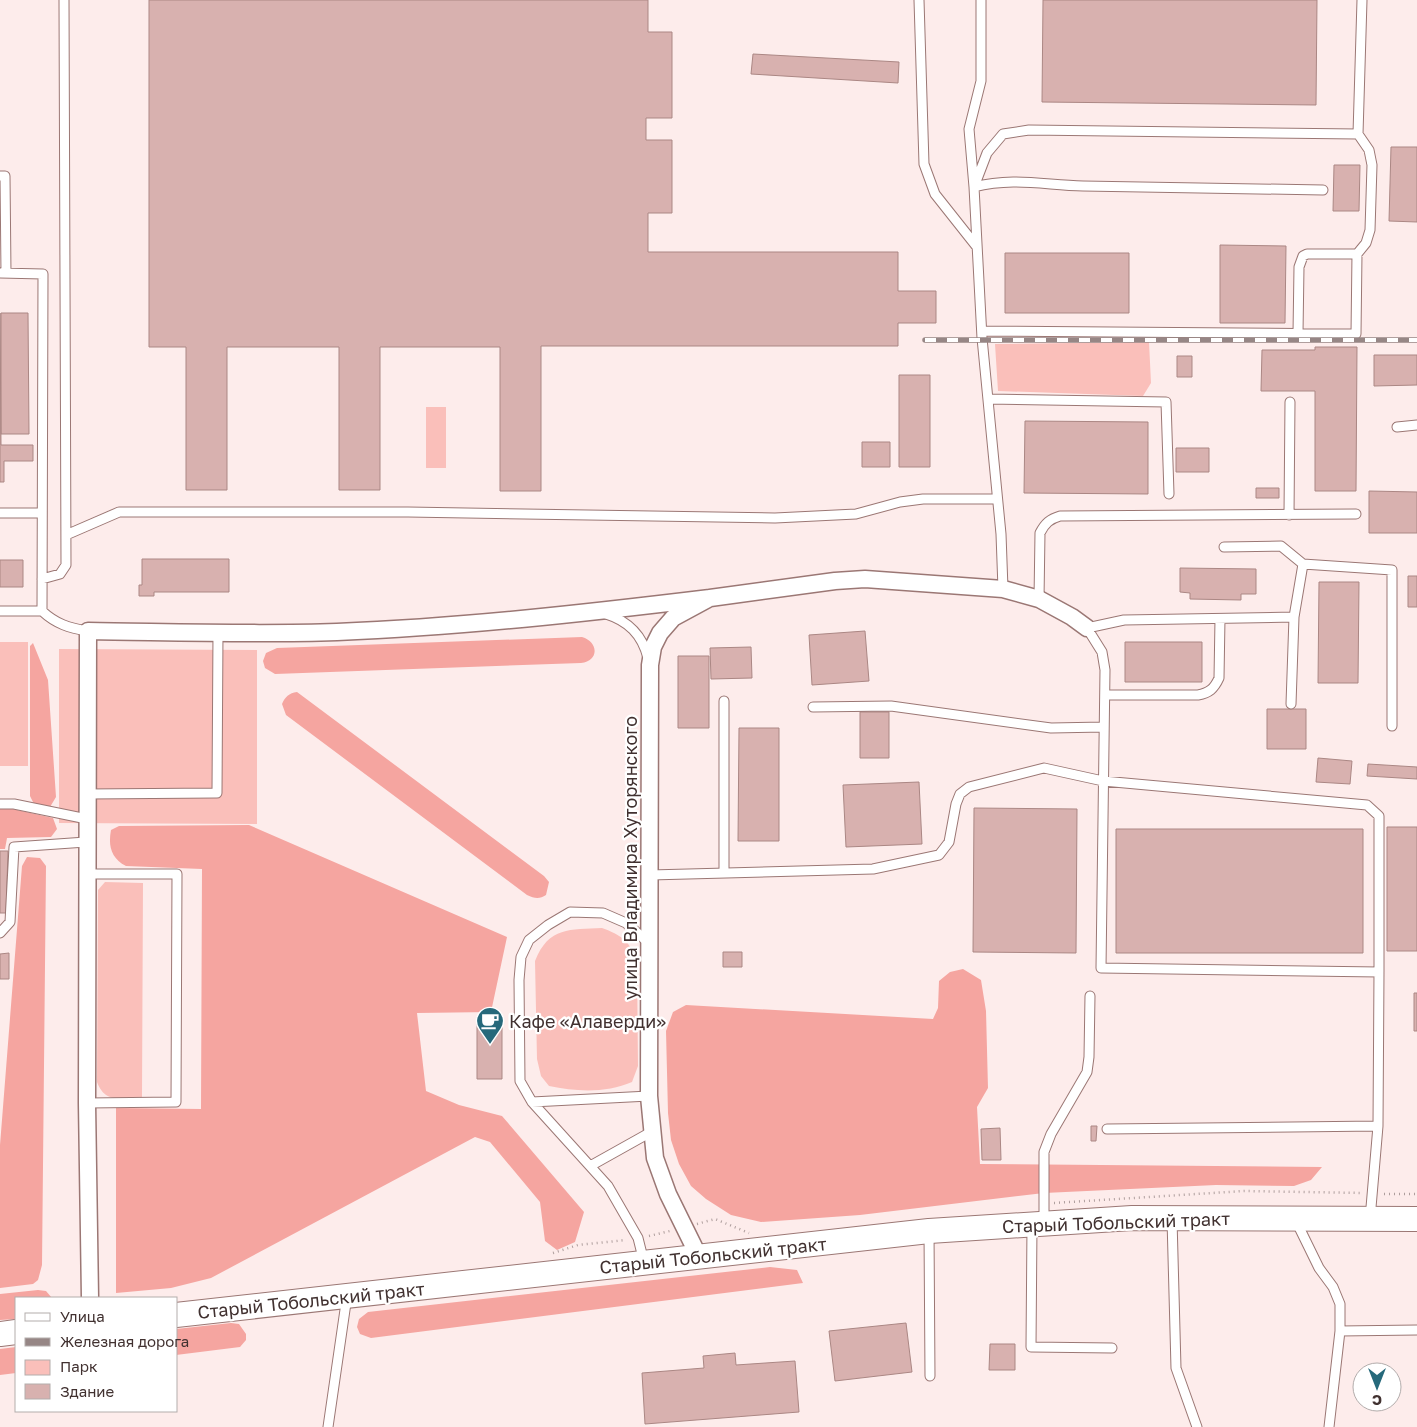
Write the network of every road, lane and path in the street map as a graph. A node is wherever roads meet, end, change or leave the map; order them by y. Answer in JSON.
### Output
{"nodes":[{"id":1,"x":64,"y":0,"type":"edge"},
{"id":2,"x":919,"y":0,"type":"edge"},
{"id":3,"x":982,"y":0,"type":"edge"},
{"id":4,"x":1362,"y":0,"type":"edge"},
{"id":5,"x":1358,"y":134,"type":"junction"},
{"id":6,"x":0,"y":176,"type":"edge"},
{"id":7,"x":974,"y":187,"type":"junction"},
{"id":8,"x":1323,"y":190,"type":"dead end"},
{"id":9,"x":977,"y":248,"type":"junction"},
{"id":10,"x":1357,"y":254,"type":"junction"},
{"id":11,"x":3,"y":273,"type":"edge"},
{"id":12,"x":982,"y":331,"type":"junction"},
{"id":13,"x":1298,"y":333,"type":"junction"},
{"id":14,"x":988,"y":399,"type":"junction"},
{"id":15,"x":1290,"y":402,"type":"dead end"},
{"id":16,"x":1417,"y":425,"type":"edge"},
{"id":17,"x":1397,"y":427,"type":"dead end"},
{"id":18,"x":1169,"y":494,"type":"dead end"},
{"id":19,"x":997,"y":499,"type":"junction"},
{"id":20,"x":0,"y":513,"type":"edge"},
{"id":21,"x":41,"y":513,"type":"junction"},
{"id":22,"x":1356,"y":514,"type":"dead end"},
{"id":23,"x":1289,"y":515,"type":"junction"},
{"id":24,"x":66,"y":535,"type":"junction"},
{"id":25,"x":1224,"y":547,"type":"dead end"},
{"id":26,"x":1303,"y":564,"type":"junction"},
{"id":27,"x":42,"y":579,"type":"junction"},
{"id":28,"x":1003,"y":589,"type":"junction"},
{"id":29,"x":710,"y":598,"type":"junction"},
{"id":30,"x":1039,"y":599,"type":"junction"},
{"id":31,"x":0,"y":611,"type":"edge"},
{"id":32,"x":42,"y":611,"type":"junction"},
{"id":33,"x":598,"y":611,"type":"junction"},
{"id":34,"x":1294,"y":617,"type":"junction"},
{"id":35,"x":1220,"y":619,"type":"junction"},
{"id":36,"x":1087,"y":628,"type":"junction"},
{"id":37,"x":88,"y":631,"type":"junction"},
{"id":38,"x":218,"y":633,"type":"junction"},
{"id":39,"x":650,"y":665,"type":"junction"},
{"id":40,"x":1105,"y":695,"type":"junction"},
{"id":41,"x":724,"y":701,"type":"dead end"},
{"id":42,"x":1291,"y":704,"type":"dead end"},
{"id":43,"x":813,"y":707,"type":"dead end"},
{"id":44,"x":1392,"y":726,"type":"dead end"},
{"id":45,"x":1104,"y":728,"type":"junction"},
{"id":46,"x":1103,"y":781,"type":"junction"},
{"id":47,"x":87,"y":794,"type":"junction"},
{"id":48,"x":0,"y":804,"type":"edge"},
{"id":49,"x":87,"y":819,"type":"junction"},
{"id":50,"x":86,"y":842,"type":"junction"},
{"id":51,"x":724,"y":873,"type":"junction"},
{"id":52,"x":86,"y":874,"type":"junction"},
{"id":53,"x":650,"y":875,"type":"junction"},
{"id":54,"x":10,"y":922,"type":"junction"},
{"id":55,"x":0,"y":923,"type":"edge"},
{"id":56,"x":0,"y":932,"type":"edge"},
{"id":57,"x":650,"y":945,"type":"junction"},
{"id":58,"x":1379,"y":972,"type":"junction"},
{"id":59,"x":1090,"y":996,"type":"dead end"},
{"id":60,"x":649,"y":1096,"type":"junction"},
{"id":61,"x":532,"y":1102,"type":"junction"},
{"id":62,"x":87,"y":1103,"type":"junction"},
{"id":63,"x":1378,"y":1126,"type":"junction"},
{"id":64,"x":1107,"y":1129,"type":"dead end"},
{"id":65,"x":651,"y":1132,"type":"junction"},
{"id":66,"x":592,"y":1165,"type":"junction"},
{"id":67,"x":1172,"y":1217,"type":"junction"},
{"id":68,"x":1252,"y":1218,"type":"junction"},
{"id":69,"x":1370,"y":1219,"type":"junction"},
{"id":70,"x":1417,"y":1219,"type":"edge"},
{"id":71,"x":1296,"y":1221,"type":"junction"},
{"id":72,"x":1038,"y":1223,"type":"junction"},
{"id":73,"x":929,"y":1231,"type":"junction"},
{"id":74,"x":1417,"y":1231,"type":"edge"},
{"id":75,"x":699,"y":1257,"type":"junction"},
{"id":76,"x":644,"y":1263,"type":"junction"},
{"id":77,"x":347,"y":1296,"type":"junction"},
{"id":78,"x":90,"y":1297,"type":"edge"},
{"id":79,"x":178,"y":1314,"type":"edge"},
{"id":80,"x":1417,"y":1330,"type":"edge"},
{"id":81,"x":1340,"y":1331,"type":"junction"},
{"id":82,"x":15,"y":1332,"type":"edge"},
{"id":83,"x":0,"y":1334,"type":"edge"},
{"id":84,"x":1112,"y":1348,"type":"dead end"},
{"id":85,"x":930,"y":1376,"type":"dead end"},
{"id":86,"x":328,"y":1427,"type":"edge"},
{"id":87,"x":1197,"y":1427,"type":"edge"},
{"id":88,"x":1329,"y":1427,"type":"edge"}],
"edges":[{"from":1,"to":24,"type":"lane"},
{"from":2,"to":9,"type":"lane"},
{"from":3,"to":7,"type":"lane"},
{"from":4,"to":5,"type":"lane"},
{"from":5,"to":7,"type":"lane"},
{"from":5,"to":10,"type":"lane"},
{"from":6,"to":11,"type":"lane"},
{"from":7,"to":8,"type":"lane"},
{"from":7,"to":9,"type":"lane"},
{"from":9,"to":12,"type":"lane"},
{"from":10,"to":13,"type":"lane"},
{"from":10,"to":13,"type":"lane"},
{"from":11,"to":21,"type":"lane"},
{"from":12,"to":13,"type":"lane"},
{"from":12,"to":14,"type":"lane"},
{"from":14,"to":18,"type":"lane"},
{"from":14,"to":19,"type":"lane"},
{"from":15,"to":23,"type":"lane"},
{"from":16,"to":17,"type":"lane"},
{"from":19,"to":24,"type":"lane"},
{"from":19,"to":28,"type":"lane"},
{"from":20,"to":21,"type":"lane"},
{"from":21,"to":27,"type":"lane"},
{"from":22,"to":23,"type":"lane"},
{"from":23,"to":30,"type":"lane"},
{"from":24,"to":27,"type":"lane"},
{"from":25,"to":26,"type":"lane"},
{"from":26,"to":34,"type":"lane"},
{"from":26,"to":44,"type":"lane"},
{"from":27,"to":32,"type":"lane"},
{"from":28,"to":29,"type":"street","name":"улица Владимира Хуторянского"},
{"from":28,"to":30,"type":"street","name":"улица Владимира Хуторянского"},
{"from":29,"to":33,"type":"street","name":"улица Владимира Хуторянского"},
{"from":29,"to":39,"type":"street","name":"улица Владимира Хуторянского"},
{"from":30,"to":36,"type":"street","name":"улица Владимира Хуторянского"},
{"from":31,"to":32,"type":"lane"},
{"from":32,"to":37,"type":"lane"},
{"from":33,"to":38,"type":"street","name":"улица Владимира Хуторянского"},
{"from":33,"to":39,"type":"lane"},
{"from":34,"to":35,"type":"lane"},
{"from":34,"to":42,"type":"lane"},
{"from":35,"to":36,"type":"lane"},
{"from":35,"to":40,"type":"lane"},
{"from":36,"to":40,"type":"lane"},
{"from":37,"to":38,"type":"street","name":"улица Владимира Хуторянского"},
{"from":37,"to":47,"type":"street"},
{"from":38,"to":47,"type":"lane"},
{"from":39,"to":53,"type":"street","name":"улица Владимира Хуторянского"},
{"from":40,"to":45,"type":"lane"},
{"from":41,"to":51,"type":"lane"},
{"from":43,"to":45,"type":"lane"},
{"from":45,"to":46,"type":"lane"},
{"from":46,"to":51,"type":"lane"},
{"from":46,"to":58,"type":"lane"},
{"from":46,"to":58,"type":"lane"},
{"from":47,"to":49,"type":"street"},
{"from":48,"to":49,"type":"lane"},
{"from":49,"to":50,"type":"street"},
{"from":50,"to":52,"type":"street"},
{"from":50,"to":54,"type":"lane"},
{"from":51,"to":53,"type":"lane"},
{"from":52,"to":62,"type":"street"},
{"from":52,"to":62,"type":"lane"},
{"from":53,"to":57,"type":"street","name":"улица Владимира Хуторянского"},
{"from":54,"to":55,"type":"lane"},
{"from":54,"to":56,"type":"lane"},
{"from":57,"to":60,"type":"street","name":"улица Владимира Хуторянского"},
{"from":57,"to":61,"type":"lane"},
{"from":58,"to":63,"type":"lane"},
{"from":59,"to":72,"type":"lane"},
{"from":60,"to":61,"type":"lane"},
{"from":60,"to":65,"type":"street","name":"улица Владимира Хуторянского"},
{"from":61,"to":66,"type":"lane"},
{"from":62,"to":78,"type":"street"},
{"from":63,"to":64,"type":"lane"},
{"from":63,"to":69,"type":"lane"},
{"from":65,"to":66,"type":"lane"},
{"from":65,"to":75,"type":"street","name":"улица Владимира Хуторянского"},
{"from":66,"to":76,"type":"lane"},
{"from":67,"to":68,"type":"street","name":"Старый Тобольский тракт"},
{"from":67,"to":72,"type":"street","name":"Старый Тобольский тракт"},
{"from":67,"to":87,"type":"lane"},
{"from":68,"to":69,"type":"street"},
{"from":68,"to":71,"type":"street"},
{"from":69,"to":70,"type":"street"},
{"from":71,"to":74,"type":"street"},
{"from":71,"to":81,"type":"lane"},
{"from":72,"to":73,"type":"street","name":"Старый Тобольский тракт"},
{"from":72,"to":84,"type":"lane"},
{"from":73,"to":75,"type":"street","name":"Старый Тобольский тракт"},
{"from":73,"to":85,"type":"lane"},
{"from":75,"to":76,"type":"street","name":"Старый Тобольский тракт"},
{"from":76,"to":77,"type":"street","name":"Старый Тобольский тракт"},
{"from":77,"to":79,"type":"street","name":"Старый Тобольский тракт"},
{"from":77,"to":86,"type":"lane"},
{"from":80,"to":81,"type":"lane"},
{"from":81,"to":88,"type":"lane"},
{"from":82,"to":83,"type":"street"}]}
